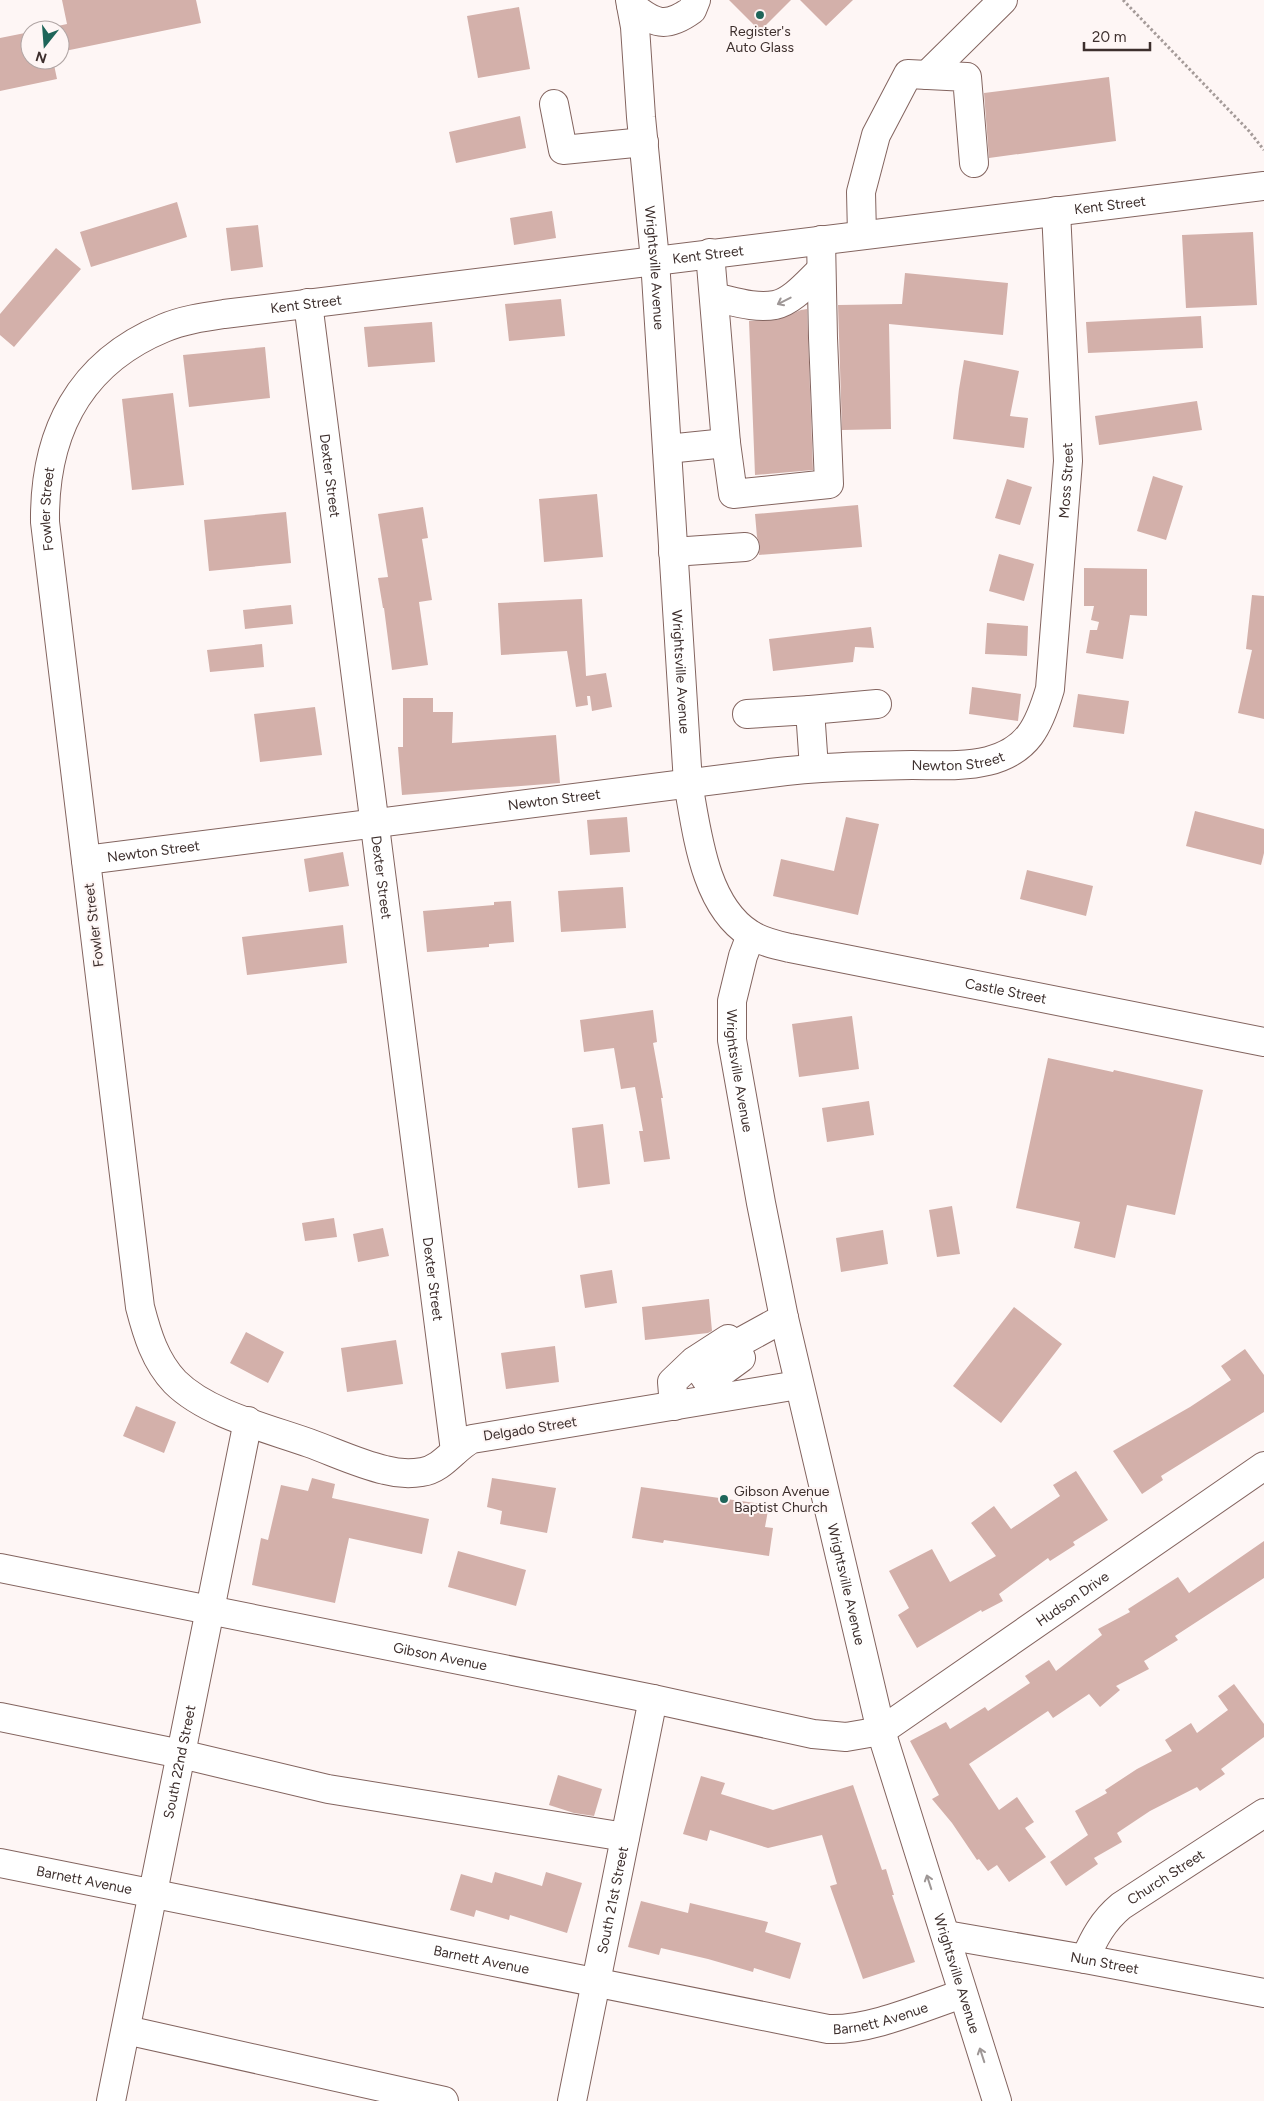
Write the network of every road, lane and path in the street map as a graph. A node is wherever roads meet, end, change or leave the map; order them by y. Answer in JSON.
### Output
{"nodes":[{"id":1,"x":696,"y":0,"type":"edge"},
{"id":2,"x":1003,"y":0,"type":"edge"},
{"id":3,"x":1123,"y":0,"type":"edge"},
{"id":4,"x":630,"y":2,"type":"edge"},
{"id":5,"x":927,"y":75,"type":"junction"},
{"id":6,"x":554,"y":104,"type":"dead end"},
{"id":7,"x":644,"y":142,"type":"junction"},
{"id":8,"x":1264,"y":150,"type":"edge"},
{"id":9,"x":974,"y":163,"type":"dead end"},
{"id":10,"x":1264,"y":186,"type":"edge"},
{"id":11,"x":1056,"y":211,"type":"junction"},
{"id":12,"x":862,"y":235,"type":"junction"},
{"id":13,"x":821,"y":240,"type":"junction"},
{"id":14,"x":710,"y":253,"type":"junction"},
{"id":15,"x":655,"y":260,"type":"junction"},
{"id":16,"x":822,"y":270,"type":"junction"},
{"id":17,"x":714,"y":297,"type":"junction"},
{"id":18,"x":308,"y":303,"type":"junction"},
{"id":19,"x":84,"y":386,"type":"joint"},
{"id":20,"x":726,"y":443,"type":"junction"},
{"id":21,"x":667,"y":449,"type":"junction"},
{"id":22,"x":745,"y":547,"type":"dead end"},
{"id":23,"x":673,"y":552,"type":"junction"},
{"id":24,"x":878,"y":704,"type":"dead end"},
{"id":25,"x":810,"y":710,"type":"junction"},
{"id":26,"x":747,"y":714,"type":"dead end"},
{"id":27,"x":1022,"y":744,"type":"joint"},
{"id":28,"x":814,"y":768,"type":"junction"},
{"id":29,"x":688,"y":783,"type":"junction"},
{"id":30,"x":374,"y":823,"type":"junction"},
{"id":31,"x":86,"y":860,"type":"junction"},
{"id":32,"x":751,"y":935,"type":"junction"},
{"id":33,"x":1264,"y":1042,"type":"edge"},
{"id":34,"x":784,"y":1318,"type":"junction"},
{"id":35,"x":705,"y":1381,"type":"junction"},
{"id":36,"x":798,"y":1385,"type":"junction"},
{"id":37,"x":674,"y":1406,"type":"junction"},
{"id":38,"x":248,"y":1421,"type":"junction"},
{"id":39,"x":455,"y":1451,"type":"junction"},
{"id":40,"x":1264,"y":1466,"type":"edge"},
{"id":41,"x":0,"y":1568,"type":"edge"},
{"id":42,"x":210,"y":1610,"type":"junction"},
{"id":43,"x":653,"y":1699,"type":"junction"},
{"id":44,"x":0,"y":1717,"type":"edge"},
{"id":45,"x":881,"y":1731,"type":"junction"},
{"id":46,"x":181,"y":1754,"type":"junction"},
{"id":47,"x":1264,"y":1813,"type":"edge"},
{"id":48,"x":626,"y":1837,"type":"junction"},
{"id":49,"x":0,"y":1863,"type":"edge"},
{"id":50,"x":153,"y":1893,"type":"junction"},
{"id":51,"x":946,"y":1935,"type":"junction"},
{"id":52,"x":1086,"y":1958,"type":"junction"},
{"id":53,"x":596,"y":1982,"type":"junction"},
{"id":54,"x":1264,"y":1993,"type":"edge"},
{"id":55,"x":962,"y":1994,"type":"junction"},
{"id":56,"x":126,"y":2030,"type":"junction"},
{"id":57,"x":111,"y":2101,"type":"edge"},
{"id":58,"x":444,"y":2101,"type":"edge"},
{"id":59,"x":572,"y":2101,"type":"edge"},
{"id":60,"x":997,"y":2101,"type":"edge"}],
"edges":[{"from":1,"to":4,"type":"street"},
{"from":2,"to":5,"type":"street"},
{"from":3,"to":8,"type":"path"},
{"from":4,"to":7,"type":"street","name":"Wrightsville Avenue"},
{"from":5,"to":9,"type":"street"},
{"from":5,"to":12,"type":"street"},
{"from":6,"to":7,"type":"street"},
{"from":7,"to":15,"type":"street","name":"Wrightsville Avenue"},
{"from":10,"to":11,"type":"street","name":"Kent Street"},
{"from":11,"to":12,"type":"street","name":"Kent Street"},
{"from":11,"to":27,"type":"street","name":"Moss Street"},
{"from":12,"to":13,"type":"street","name":"Kent Street"},
{"from":13,"to":14,"type":"street","name":"Kent Street"},
{"from":13,"to":16,"type":"street"},
{"from":14,"to":15,"type":"street","name":"Kent Street"},
{"from":14,"to":17,"type":"street"},
{"from":15,"to":18,"type":"street","name":"Kent Street"},
{"from":15,"to":21,"type":"street","name":"Wrightsville Avenue"},
{"from":16,"to":17,"type":"street","one_way":true},
{"from":16,"to":20,"type":"street"},
{"from":17,"to":20,"type":"street"},
{"from":18,"to":19,"type":"street","name":"Kent Street"},
{"from":18,"to":30,"type":"street","name":"Dexter Street"},
{"from":19,"to":31,"type":"street","name":"Fowler Street"},
{"from":20,"to":21,"type":"street"},
{"from":21,"to":23,"type":"street","name":"Wrightsville Avenue"},
{"from":22,"to":23,"type":"street"},
{"from":23,"to":29,"type":"street","name":"Wrightsville Avenue"},
{"from":24,"to":25,"type":"street"},
{"from":25,"to":26,"type":"street"},
{"from":25,"to":28,"type":"street"},
{"from":27,"to":28,"type":"street","name":"Newton Street"},
{"from":28,"to":29,"type":"street","name":"Newton Street"},
{"from":29,"to":30,"type":"street","name":"Newton Street"},
{"from":29,"to":32,"type":"street","name":"Wrightsville Avenue"},
{"from":30,"to":31,"type":"street","name":"Newton Street"},
{"from":30,"to":39,"type":"street","name":"Dexter Street"},
{"from":31,"to":38,"type":"street","name":"Fowler Street"},
{"from":32,"to":33,"type":"street","name":"Castle Street"},
{"from":32,"to":34,"type":"street","name":"Wrightsville Avenue"},
{"from":34,"to":35,"type":"street"},
{"from":34,"to":36,"type":"street","name":"Wrightsville Avenue"},
{"from":35,"to":36,"type":"street","name":"Delgado Street"},
{"from":35,"to":37,"type":"street","name":"Delgado Street"},
{"from":35,"to":37,"type":"street"},
{"from":36,"to":45,"type":"street","name":"Wrightsville Avenue"},
{"from":37,"to":39,"type":"street","name":"Delgado Street"},
{"from":38,"to":39,"type":"street","name":"Delgado Street"},
{"from":38,"to":42,"type":"street","name":"South 22nd Street"},
{"from":40,"to":45,"type":"street","name":"Hudson Drive"},
{"from":41,"to":42,"type":"street","name":"Gibson Avenue"},
{"from":42,"to":43,"type":"street","name":"Gibson Avenue"},
{"from":42,"to":46,"type":"street","name":"South 22nd Street"},
{"from":43,"to":45,"type":"street","name":"Gibson Avenue"},
{"from":43,"to":48,"type":"street","name":"South 21st Street"},
{"from":44,"to":46,"type":"street"},
{"from":51,"to":45,"type":"street","name":"Wrightsville Avenue","one_way":true},
{"from":46,"to":48,"type":"street"},
{"from":46,"to":50,"type":"street","name":"South 22nd Street"},
{"from":47,"to":52,"type":"street","name":"Church Street"},
{"from":48,"to":53,"type":"street","name":"South 21st Street"},
{"from":49,"to":50,"type":"street","name":"Barnett Avenue"},
{"from":50,"to":53,"type":"street","name":"Barnett Avenue"},
{"from":50,"to":56,"type":"street","name":"South 22nd Street"},
{"from":51,"to":52,"type":"street","name":"Nun Street"},
{"from":51,"to":55,"type":"street","name":"Wrightsville Avenue"},
{"from":52,"to":54,"type":"street","name":"Nun Street"},
{"from":53,"to":55,"type":"street","name":"Barnett Avenue"},
{"from":53,"to":59,"type":"street","name":"South 21st Street"},
{"from":60,"to":55,"type":"street","name":"Wrightsville Avenue","one_way":true},
{"from":56,"to":57,"type":"street","name":"South 22nd Street"},
{"from":56,"to":58,"type":"street"}]}
